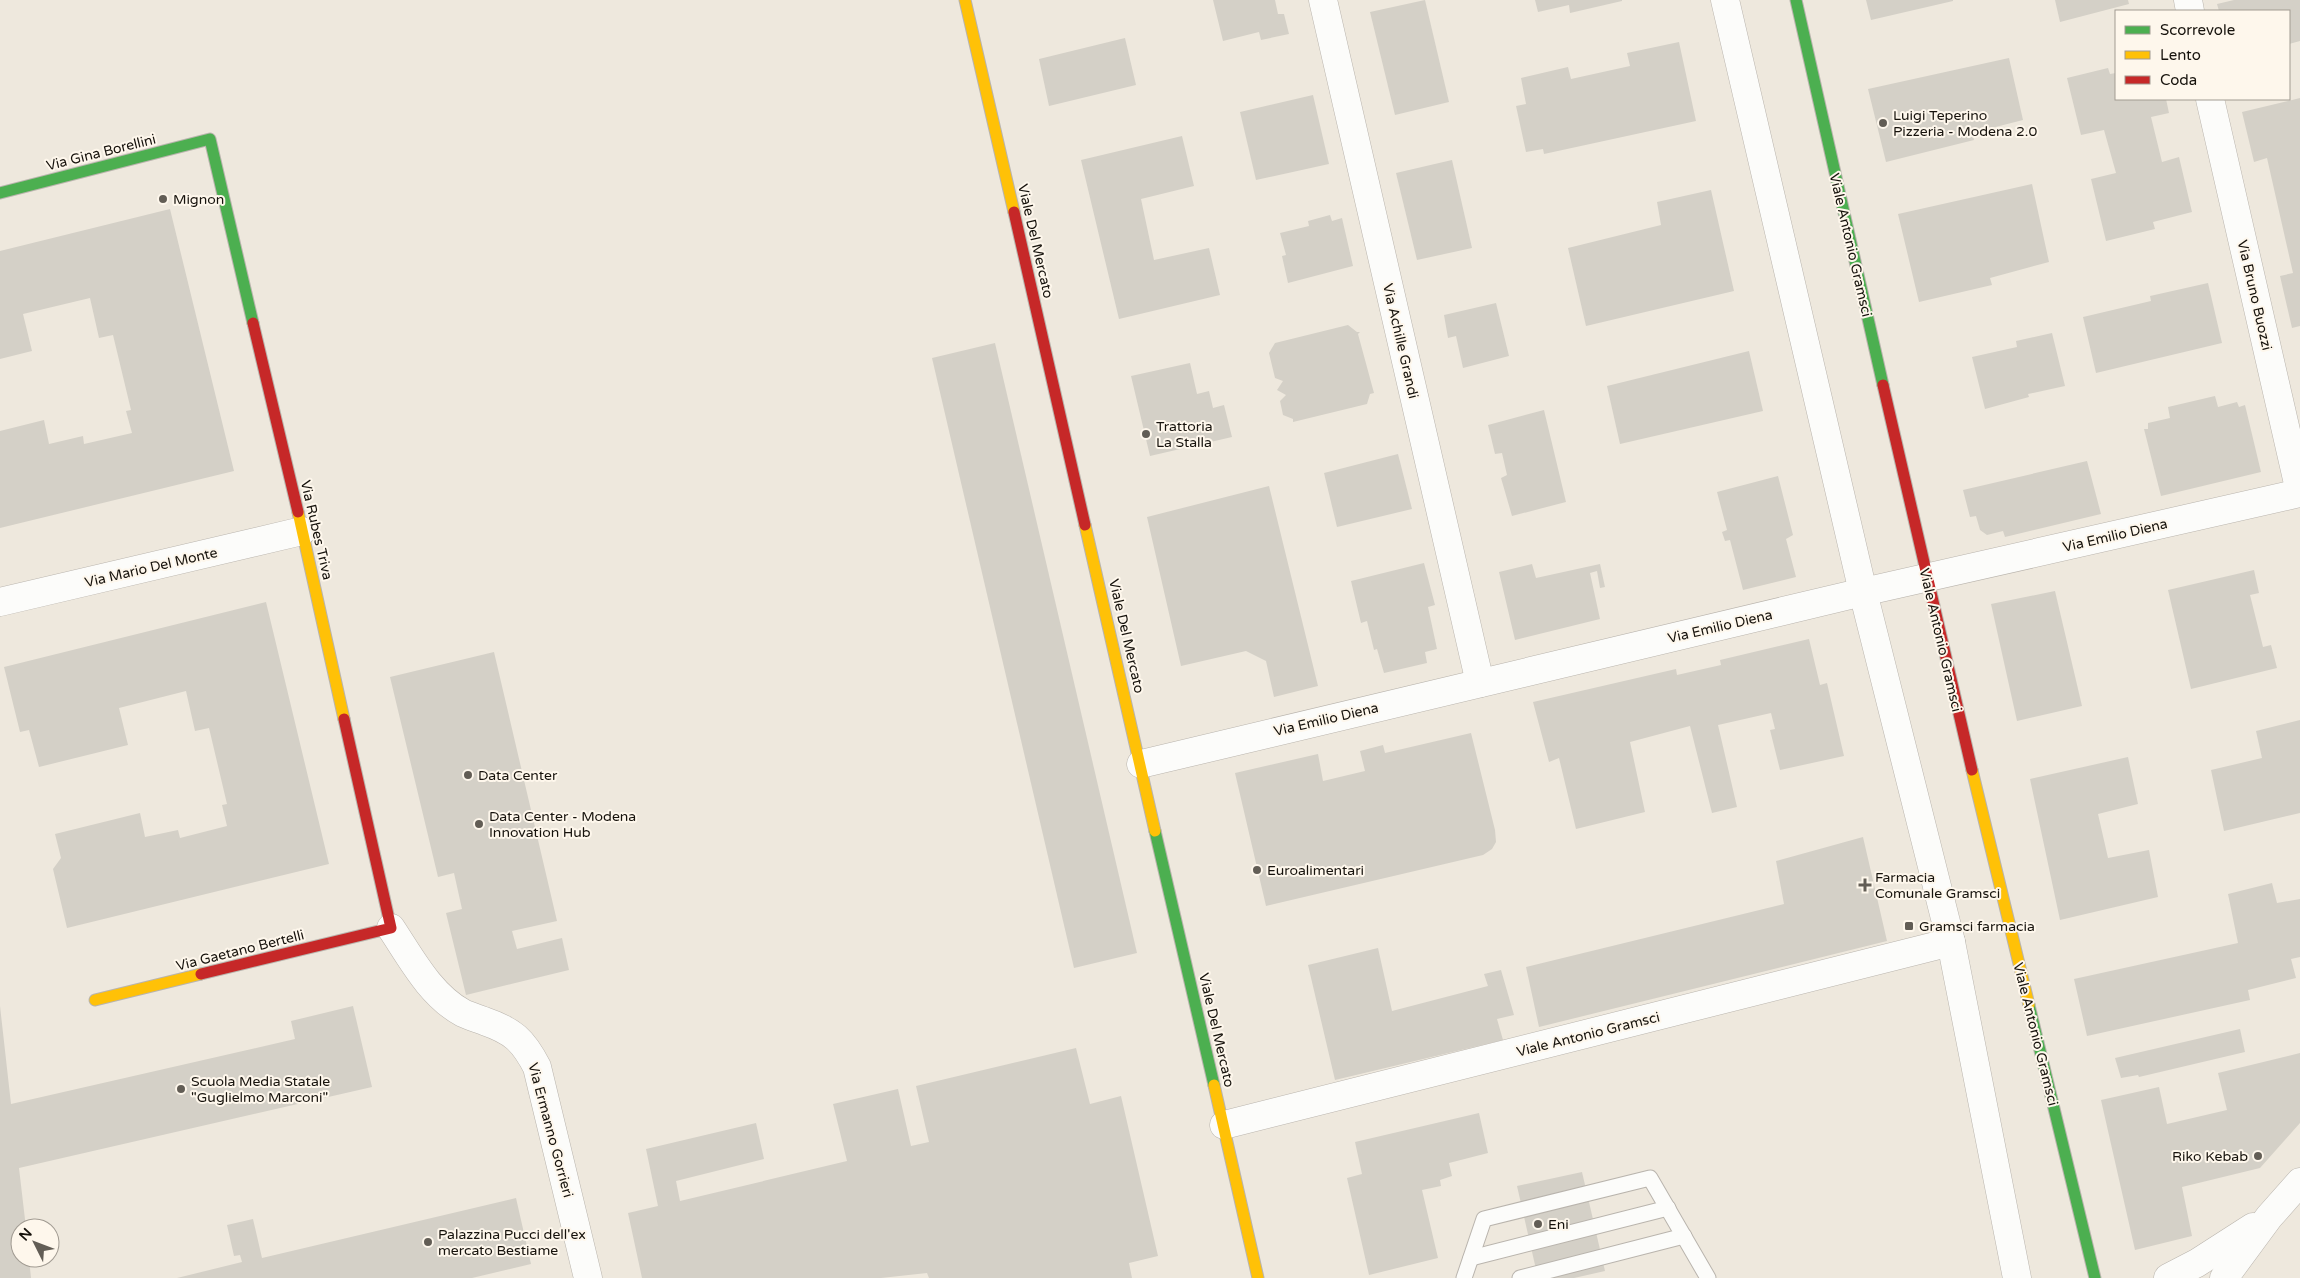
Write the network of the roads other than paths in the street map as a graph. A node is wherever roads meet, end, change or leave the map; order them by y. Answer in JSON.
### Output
{"nodes":[{"id":1,"x":965,"y":0,"type":"edge"},
{"id":2,"x":1323,"y":0,"type":"edge"},
{"id":3,"x":1725,"y":0,"type":"edge"},
{"id":4,"x":1796,"y":0,"type":"edge"},
{"id":5,"x":2210,"y":100,"type":"edge"},
{"id":6,"x":210,"y":140,"type":"joint"},
{"id":7,"x":0,"y":193,"type":"edge"},
{"id":8,"x":2300,"y":492,"type":"edge"},
{"id":9,"x":302,"y":531,"type":"junction"},
{"id":10,"x":1926,"y":577,"type":"junction"},
{"id":11,"x":1863,"y":592,"type":"junction"},
{"id":12,"x":0,"y":602,"type":"edge"},
{"id":13,"x":1480,"y":683,"type":"junction"},
{"id":14,"x":1141,"y":764,"type":"junction"},
{"id":15,"x":391,"y":928,"type":"junction"},
{"id":16,"x":1951,"y":942,"type":"junction"},
{"id":17,"x":95,"y":1000,"type":"dead end"},
{"id":18,"x":1224,"y":1125,"type":"junction"},
{"id":19,"x":2300,"y":1182,"type":"edge"},
{"id":20,"x":1668,"y":1208,"type":"junction"},
{"id":21,"x":2269,"y":1217,"type":"junction"},
{"id":22,"x":1684,"y":1236,"type":"junction"},
{"id":23,"x":1471,"y":1258,"type":"junction"},
{"id":24,"x":2098,"y":1274,"type":"edge"},
{"id":25,"x":588,"y":1278,"type":"edge"},
{"id":26,"x":1258,"y":1278,"type":"edge"},
{"id":27,"x":1464,"y":1278,"type":"edge"},
{"id":28,"x":1520,"y":1278,"type":"edge"},
{"id":29,"x":1708,"y":1278,"type":"edge"},
{"id":30,"x":2018,"y":1278,"type":"edge"},
{"id":31,"x":2168,"y":1278,"type":"edge"},
{"id":32,"x":2224,"y":1278,"type":"edge"}],
"edges":[{"from":1,"to":14,"type":"street","name":"Viale Del Mercato"},
{"from":2,"to":13,"type":"street","name":"Via Achille Grandi"},
{"from":3,"to":11,"type":"street"},
{"from":4,"to":10,"type":"street","name":"Viale Antonio Gramsci"},
{"from":5,"to":8,"type":"street","name":"Via Bruno Buozzi"},
{"from":6,"to":7,"type":"street","name":"Via Gina Borellini"},
{"from":6,"to":9,"type":"street","name":"Via Rubes Triva"},
{"from":8,"to":10,"type":"street","name":"Via Emilio Diena"},
{"from":9,"to":12,"type":"street","name":"Via Mario Del Monte"},
{"from":9,"to":15,"type":"street","name":"Via Rubes Triva"},
{"from":10,"to":11,"type":"street","name":"Via Emilio Diena"},
{"from":10,"to":24,"type":"street","name":"Viale Antonio Gramsci"},
{"from":11,"to":13,"type":"street","name":"Via Emilio Diena"},
{"from":11,"to":16,"type":"street"},
{"from":13,"to":14,"type":"street","name":"Via Emilio Diena"},
{"from":14,"to":18,"type":"street","name":"Viale Del Mercato"},
{"from":15,"to":17,"type":"street","name":"Via Gaetano Bertelli"},
{"from":15,"to":25,"type":"street","name":"Via Ermanno Gorrieri"},
{"from":16,"to":18,"type":"street","name":"Viale Antonio Gramsci"},
{"from":16,"to":30,"type":"street"},
{"from":18,"to":26,"type":"street","name":"Viale Del Mercato"},
{"from":19,"to":21,"type":"street"},
{"from":20,"to":22,"type":"lane"},
{"from":20,"to":23,"type":"lane"},
{"from":20,"to":23,"type":"lane"},
{"from":21,"to":31,"type":"street"},
{"from":21,"to":32,"type":"street"},
{"from":22,"to":28,"type":"lane"},
{"from":22,"to":29,"type":"lane"},
{"from":23,"to":27,"type":"lane"}]}
